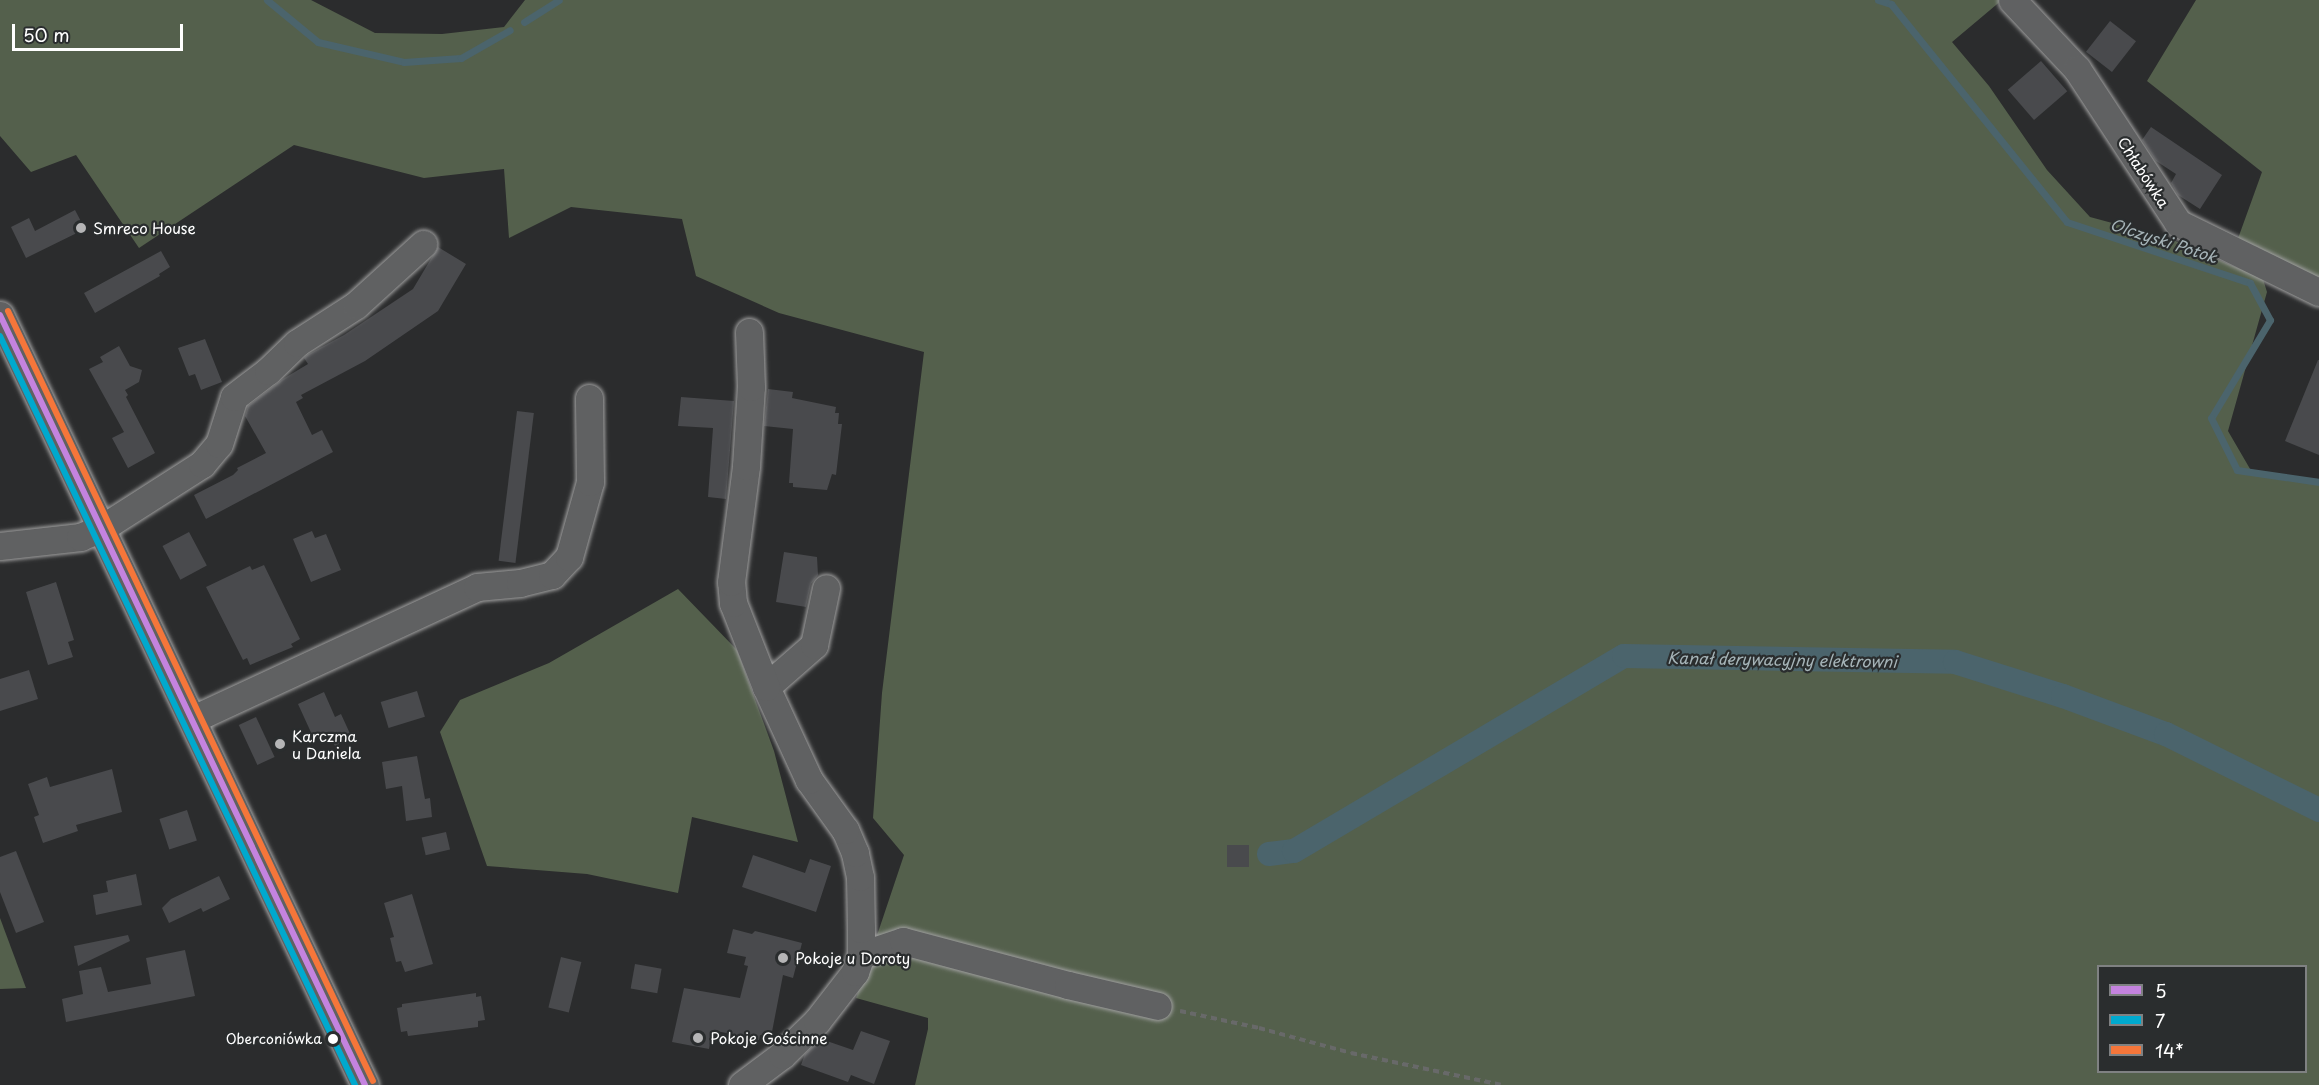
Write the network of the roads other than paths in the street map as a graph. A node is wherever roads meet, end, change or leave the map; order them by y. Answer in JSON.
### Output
{"nodes":[{"id":1,"x":2012,"y":0,"type":"edge"},
{"id":2,"x":423,"y":244,"type":"dead end"},
{"id":3,"x":2319,"y":292,"type":"edge"},
{"id":4,"x":0,"y":315,"type":"edge"},
{"id":5,"x":749,"y":332,"type":"dead end"},
{"id":6,"x":589,"y":398,"type":"dead end"},
{"id":7,"x":102,"y":528,"type":"junction"},
{"id":8,"x":0,"y":546,"type":"edge"},
{"id":9,"x":826,"y":588,"type":"dead end"},
{"id":10,"x":766,"y":687,"type":"junction"},
{"id":11,"x":193,"y":719,"type":"junction"},
{"id":12,"x":861,"y":955,"type":"junction"},
{"id":13,"x":1158,"y":1006,"type":"road end"},
{"id":14,"x":365,"y":1085,"type":"edge"},
{"id":15,"x":742,"y":1085,"type":"edge"}],
"edges":[{"from":1,"to":3,"type":"street","name":"Chłabówka"},
{"from":2,"to":7,"type":"street"},
{"from":4,"to":7,"type":"street"},
{"from":5,"to":10,"type":"street"},
{"from":6,"to":11,"type":"street"},
{"from":7,"to":8,"type":"street"},
{"from":7,"to":11,"type":"street"},
{"from":9,"to":10,"type":"street"},
{"from":10,"to":12,"type":"street"},
{"from":11,"to":14,"type":"street"},
{"from":12,"to":13,"type":"street"},
{"from":12,"to":15,"type":"street"}]}
